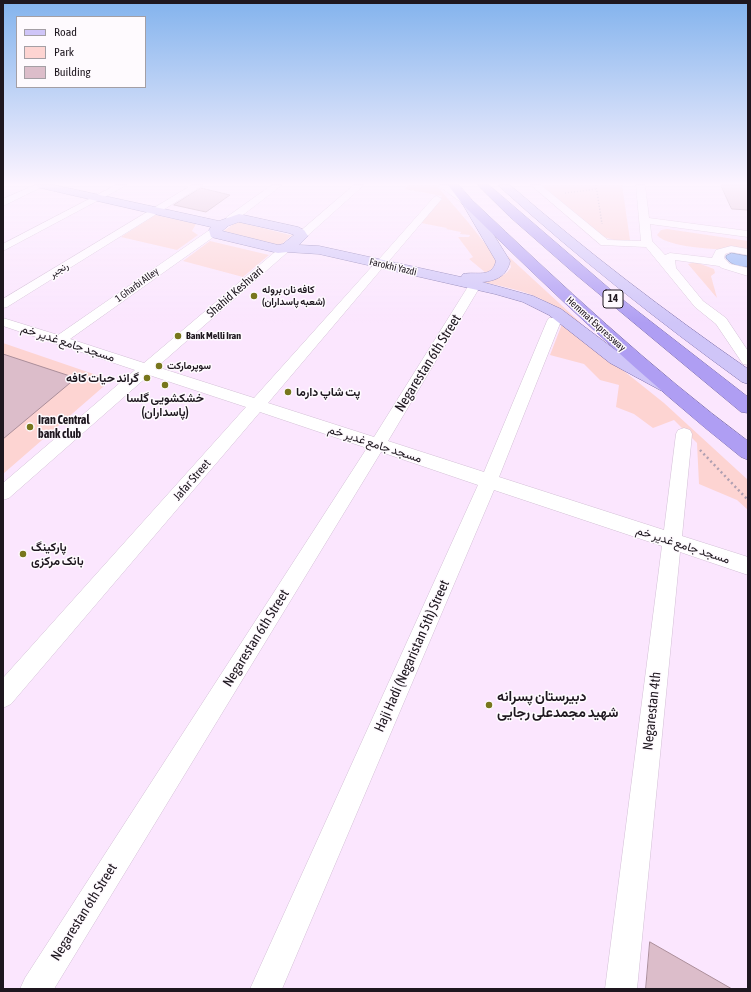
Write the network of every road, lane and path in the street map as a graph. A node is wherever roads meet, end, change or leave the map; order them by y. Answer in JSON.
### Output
{"nodes":[{"id":1,"x":34,"y":231,"type":"edge"},
{"id":2,"x":121,"y":231,"type":"edge"},
{"id":3,"x":213,"y":231,"type":"edge"},
{"id":4,"x":219,"y":231,"type":"edge"},
{"id":5,"x":296,"y":231,"type":"edge"},
{"id":6,"x":306,"y":231,"type":"edge"},
{"id":7,"x":408,"y":231,"type":"edge"},
{"id":8,"x":485,"y":231,"type":"edge"},
{"id":9,"x":497,"y":231,"type":"edge"},
{"id":10,"x":533,"y":231,"type":"edge"},
{"id":11,"x":557,"y":231,"type":"edge"},
{"id":12,"x":591,"y":231,"type":"edge"},
{"id":13,"x":603,"y":231,"type":"edge"},
{"id":14,"x":646,"y":231,"type":"edge"},
{"id":15,"x":728,"y":231,"type":"edge"},
{"id":16,"x":748,"y":234,"type":"edge"},
{"id":17,"x":301,"y":236,"type":"junction"},
{"id":18,"x":605,"y":243,"type":"junction"},
{"id":19,"x":650,"y":244,"type":"junction"},
{"id":20,"x":3,"y":248,"type":"edge"},
{"id":21,"x":287,"y":248,"type":"junction"},
{"id":22,"x":748,"y":252,"type":"edge"},
{"id":23,"x":382,"y":261,"type":"junction"},
{"id":24,"x":721,"y":263,"type":"junction"},
{"id":25,"x":670,"y":268,"type":"junction"},
{"id":26,"x":748,"y":272,"type":"edge"},
{"id":27,"x":475,"y":285,"type":"junction"},
{"id":28,"x":3,"y":304,"type":"edge"},
{"id":29,"x":554,"y":321,"type":"dead end"},
{"id":30,"x":3,"y":322,"type":"edge"},
{"id":31,"x":60,"y":341,"type":"junction"},
{"id":32,"x":748,"y":361,"type":"edge"},
{"id":33,"x":146,"y":369,"type":"junction"},
{"id":34,"x":748,"y":378,"type":"edge"},
{"id":35,"x":666,"y":386,"type":"junction"},
{"id":36,"x":257,"y":405,"type":"junction"},
{"id":37,"x":748,"y":407,"type":"edge"},
{"id":38,"x":684,"y":434,"type":"joint"},
{"id":39,"x":377,"y":445,"type":"junction"},
{"id":40,"x":747,"y":451,"type":"edge"},
{"id":41,"x":489,"y":481,"type":"junction"},
{"id":42,"x":3,"y":493,"type":"edge"},
{"id":43,"x":748,"y":500,"type":"edge"},
{"id":44,"x":672,"y":541,"type":"junction"},
{"id":45,"x":748,"y":566,"type":"edge"},
{"id":46,"x":3,"y":696,"type":"edge"},
{"id":47,"x":36,"y":989,"type":"edge"},
{"id":48,"x":266,"y":989,"type":"edge"},
{"id":49,"x":621,"y":989,"type":"edge"}],
"edges":[{"from":1,"to":20,"type":"street"},
{"from":2,"to":28,"type":"street","name":"رنجبر"},
{"from":3,"to":31,"type":"street","name":"1 Gharbi Alley"},
{"from":4,"to":21,"type":"main road","name":"Farokhi Yazdi"},
{"from":5,"to":17,"type":"main road","name":"Farokhi Yazdi"},
{"from":6,"to":17,"type":"street"},
{"from":7,"to":23,"type":"street","name":"Jafar Street"},
{"from":8,"to":23,"type":"main road"},
{"from":9,"to":35,"type":"highway","name":"Hemmat Expressway","number":"14"},
{"from":10,"to":37,"type":"highway","number":"14"},
{"from":11,"to":34,"type":"main road"},
{"from":12,"to":18,"type":"street"},
{"from":13,"to":18,"type":"path"},
{"from":14,"to":19,"type":"street"},
{"from":15,"to":16,"type":"street"},
{"from":17,"to":21,"type":"main road"},
{"from":17,"to":23,"type":"main road","name":"Farokhi Yazdi"},
{"from":18,"to":19,"type":"street"},
{"from":19,"to":25,"type":"street"},
{"from":21,"to":23,"type":"main road","name":"Farokhi Yazdi"},
{"from":21,"to":33,"type":"street","name":"Shahid Keshvari"},
{"from":22,"to":24,"type":"street"},
{"from":23,"to":27,"type":"main road","name":"Farokhi Yazdi"},
{"from":23,"to":36,"type":"street","name":"Jafar Street"},
{"from":24,"to":25,"type":"street"},
{"from":24,"to":26,"type":"street"},
{"from":25,"to":32,"type":"street"},
{"from":27,"to":35,"type":"main road","name":"Farokhi Yazdi"},
{"from":27,"to":39,"type":"street","name":"Negarestan 6th Street"},
{"from":29,"to":41,"type":"street","name":"Haji Hadi (Negaristan 5th) Street"},
{"from":30,"to":31,"type":"street","name":"مسجد جامع غدیر خم"},
{"from":31,"to":33,"type":"street","name":"مسجد جامع غدیر خم"},
{"from":33,"to":36,"type":"street","name":"مسجد جامع غدیر خم"},
{"from":33,"to":42,"type":"street","name":"Shahid Keshvari"},
{"from":35,"to":40,"type":"highway","name":"Hemmat Expressway","number":"14"},
{"from":36,"to":39,"type":"street","name":"مسجد جامع غدیر خم"},
{"from":36,"to":46,"type":"street","name":"Jafar Street"},
{"from":38,"to":43,"type":"path"},
{"from":38,"to":44,"type":"street","name":"Negarestan 4th"},
{"from":39,"to":41,"type":"street","name":"مسجد جامع غدیر خم"},
{"from":39,"to":47,"type":"street","name":"Negarestan 6th Street"},
{"from":41,"to":44,"type":"street","name":"مسجد جامع غدیر خم"},
{"from":41,"to":48,"type":"street","name":"Haji Hadi (Negaristan 5th) Street"},
{"from":44,"to":45,"type":"street","name":"مسجد جامع غدیر خم"},
{"from":44,"to":49,"type":"street","name":"Negarestan 4th"}]}
